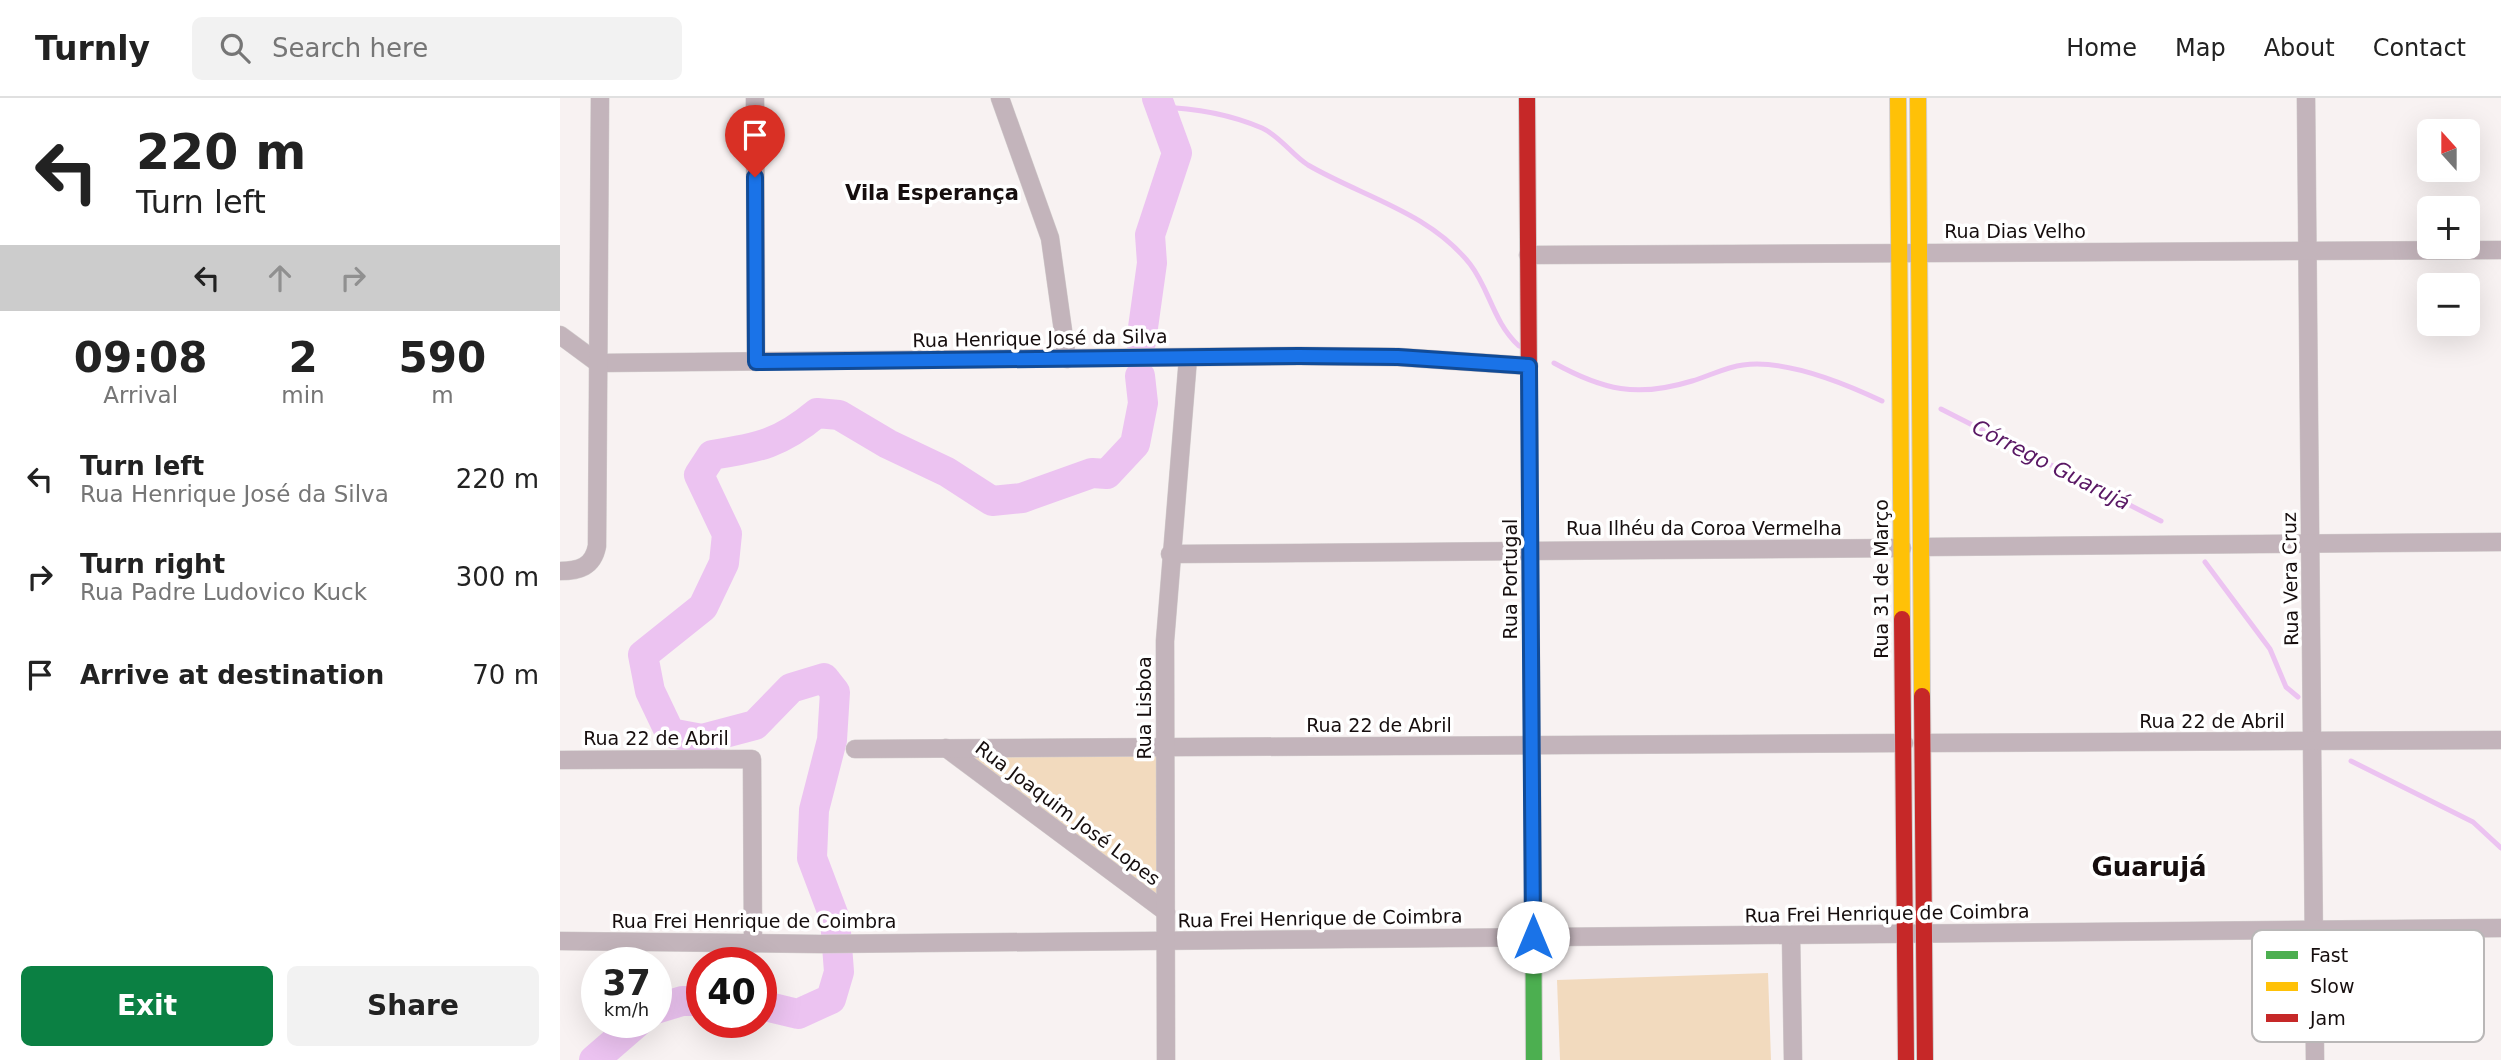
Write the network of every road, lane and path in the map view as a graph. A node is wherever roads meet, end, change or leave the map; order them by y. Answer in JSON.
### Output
{"nodes":[{"id":1,"x":600,"y":98,"type":"edge"},
{"id":2,"x":755,"y":98,"type":"edge"},
{"id":3,"x":1000,"y":98,"type":"edge"},
{"id":4,"x":1527,"y":98,"type":"edge"},
{"id":5,"x":1898,"y":98,"type":"edge"},
{"id":6,"x":1918,"y":98,"type":"edge"},
{"id":7,"x":2306,"y":98,"type":"edge"},
{"id":8,"x":2501,"y":250,"type":"edge"},
{"id":9,"x":2308,"y":251,"type":"junction"},
{"id":10,"x":1899,"y":253,"type":"junction"},
{"id":11,"x":1919,"y":253,"type":"junction"},
{"id":12,"x":1528,"y":254,"type":"junction"},
{"id":13,"x":560,"y":335,"type":"edge"},
{"id":14,"x":1188,"y":358,"type":"junction"},
{"id":15,"x":1067,"y":359,"type":"junction"},
{"id":16,"x":756,"y":362,"type":"junction"},
{"id":17,"x":598,"y":363,"type":"junction"},
{"id":18,"x":1529,"y":366,"type":"junction"},
{"id":19,"x":2501,"y":542,"type":"edge"},
{"id":20,"x":2311,"y":544,"type":"junction"},
{"id":21,"x":1922,"y":547,"type":"junction"},
{"id":22,"x":1902,"y":548,"type":"junction"},
{"id":23,"x":1530,"y":551,"type":"junction"},
{"id":24,"x":1170,"y":554,"type":"junction"},
{"id":25,"x":560,"y":571,"type":"edge"},
{"id":26,"x":2501,"y":740,"type":"edge"},
{"id":27,"x":2312,"y":741,"type":"junction"},
{"id":28,"x":1904,"y":743,"type":"junction"},
{"id":29,"x":1923,"y":743,"type":"junction"},
{"id":30,"x":1532,"y":745,"type":"junction"},
{"id":31,"x":1166,"y":747,"type":"junction"},
{"id":32,"x":946,"y":748,"type":"junction"},
{"id":33,"x":855,"y":749,"type":"dead end"},
{"id":34,"x":560,"y":760,"type":"edge"},
{"id":35,"x":1166,"y":912,"type":"junction"},
{"id":36,"x":2501,"y":929,"type":"edge"},
{"id":37,"x":2314,"y":930,"type":"joint"},
{"id":38,"x":2252,"y":931,"type":"edge"},
{"id":39,"x":1905,"y":934,"type":"junction"},
{"id":40,"x":1924,"y":934,"type":"junction"},
{"id":41,"x":1791,"y":935,"type":"junction"},
{"id":42,"x":1533,"y":937,"type":"junction"},
{"id":43,"x":560,"y":940,"type":"edge"},
{"id":44,"x":1166,"y":940,"type":"junction"},
{"id":45,"x":753,"y":943,"type":"junction"},
{"id":46,"x":2315,"y":1042,"type":"edge"},
{"id":47,"x":1166,"y":1060,"type":"edge"},
{"id":48,"x":1534,"y":1060,"type":"edge"},
{"id":49,"x":1793,"y":1060,"type":"edge"},
{"id":50,"x":1906,"y":1060,"type":"edge"},
{"id":51,"x":1926,"y":1060,"type":"edge"},
{"id":52,"x":2315,"y":1060,"type":"edge"}],
"edges":[{"from":1,"to":17,"type":"street"},
{"from":2,"to":16,"type":"street"},
{"from":3,"to":15,"type":"street"},
{"from":4,"to":12,"type":"main road","name":"Rua Portugal"},
{"from":5,"to":10,"type":"main road","name":"Rua 31 de Março"},
{"from":6,"to":11,"type":"main road","name":"Rua 31 de Março"},
{"from":7,"to":9,"type":"street","name":"Rua Vera Cruz"},
{"from":8,"to":9,"type":"street","name":"Rua Dias Velho"},
{"from":9,"to":11,"type":"street","name":"Rua Dias Velho"},
{"from":9,"to":20,"type":"street","name":"Rua Vera Cruz"},
{"from":10,"to":11,"type":"street","name":"Rua Dias Velho"},
{"from":10,"to":12,"type":"street","name":"Rua Dias Velho"},
{"from":10,"to":22,"type":"main road","name":"Rua 31 de Março"},
{"from":11,"to":21,"type":"main road","name":"Rua 31 de Março"},
{"from":12,"to":18,"type":"main road","name":"Rua Portugal"},
{"from":13,"to":17,"type":"street"},
{"from":14,"to":15,"type":"street","name":"Rua Henrique José da Silva"},
{"from":14,"to":18,"type":"street","name":"Rua Henrique José da Silva"},
{"from":14,"to":24,"type":"street","name":"Rua Lisboa"},
{"from":15,"to":16,"type":"street","name":"Rua Henrique José da Silva"},
{"from":16,"to":17,"type":"street","name":"Rua Henrique José da Silva"},
{"from":17,"to":25,"type":"street"},
{"from":18,"to":23,"type":"main road","name":"Rua Portugal"},
{"from":19,"to":20,"type":"street"},
{"from":20,"to":21,"type":"street"},
{"from":20,"to":27,"type":"street","name":"Rua Vera Cruz"},
{"from":21,"to":29,"type":"main road","name":"Rua 31 de Março"},
{"from":22,"to":23,"type":"street","name":"Rua Ilhéu da Coroa Vermelha"},
{"from":22,"to":28,"type":"main road","name":"Rua 31 de Março"},
{"from":23,"to":24,"type":"street","name":"Rua Ilhéu da Coroa Vermelha"},
{"from":23,"to":30,"type":"main road","name":"Rua Portugal"},
{"from":24,"to":31,"type":"street","name":"Rua Lisboa"},
{"from":26,"to":27,"type":"street","name":"Rua 22 de Abril"},
{"from":27,"to":29,"type":"street","name":"Rua 22 de Abril"},
{"from":27,"to":37,"type":"street","name":"Rua Vera Cruz"},
{"from":28,"to":30,"type":"street","name":"Rua 22 de Abril"},
{"from":28,"to":39,"type":"main road","name":"Rua 31 de Março"},
{"from":29,"to":40,"type":"main road","name":"Rua 31 de Março"},
{"from":30,"to":31,"type":"street","name":"Rua 22 de Abril"},
{"from":30,"to":42,"type":"main road","name":"Rua Portugal"},
{"from":31,"to":32,"type":"street","name":"Rua 22 de Abril"},
{"from":31,"to":35,"type":"street","name":"Rua Lisboa"},
{"from":32,"to":33,"type":"street","name":"Rua 22 de Abril"},
{"from":32,"to":35,"type":"street","name":"Rua Joaquim José Lopes"},
{"from":34,"to":45,"type":"street","name":"Rua 22 de Abril"},
{"from":35,"to":44,"type":"street","name":"Rua Lisboa"},
{"from":36,"to":37,"type":"street","name":"Rua Frei Henrique de Coimbra"},
{"from":38,"to":40,"type":"street","name":"Rua Frei Henrique de Coimbra"},
{"from":39,"to":40,"type":"street","name":"Rua Frei Henrique de Coimbra"},
{"from":39,"to":41,"type":"street","name":"Rua Frei Henrique de Coimbra"},
{"from":39,"to":50,"type":"main road","name":"Rua 31 de Março"},
{"from":40,"to":51,"type":"main road","name":"Rua 31 de Março"},
{"from":41,"to":42,"type":"street","name":"Rua Frei Henrique de Coimbra"},
{"from":41,"to":49,"type":"street"},
{"from":42,"to":44,"type":"street","name":"Rua Frei Henrique de Coimbra"},
{"from":42,"to":48,"type":"main road","name":"Rua Portugal"},
{"from":43,"to":45,"type":"street","name":"Rua Frei Henrique de Coimbra"},
{"from":44,"to":45,"type":"street","name":"Rua Frei Henrique de Coimbra"},
{"from":44,"to":47,"type":"street","name":"Rua Lisboa"},
{"from":46,"to":52,"type":"street","name":"Rua Vera Cruz"}]}
